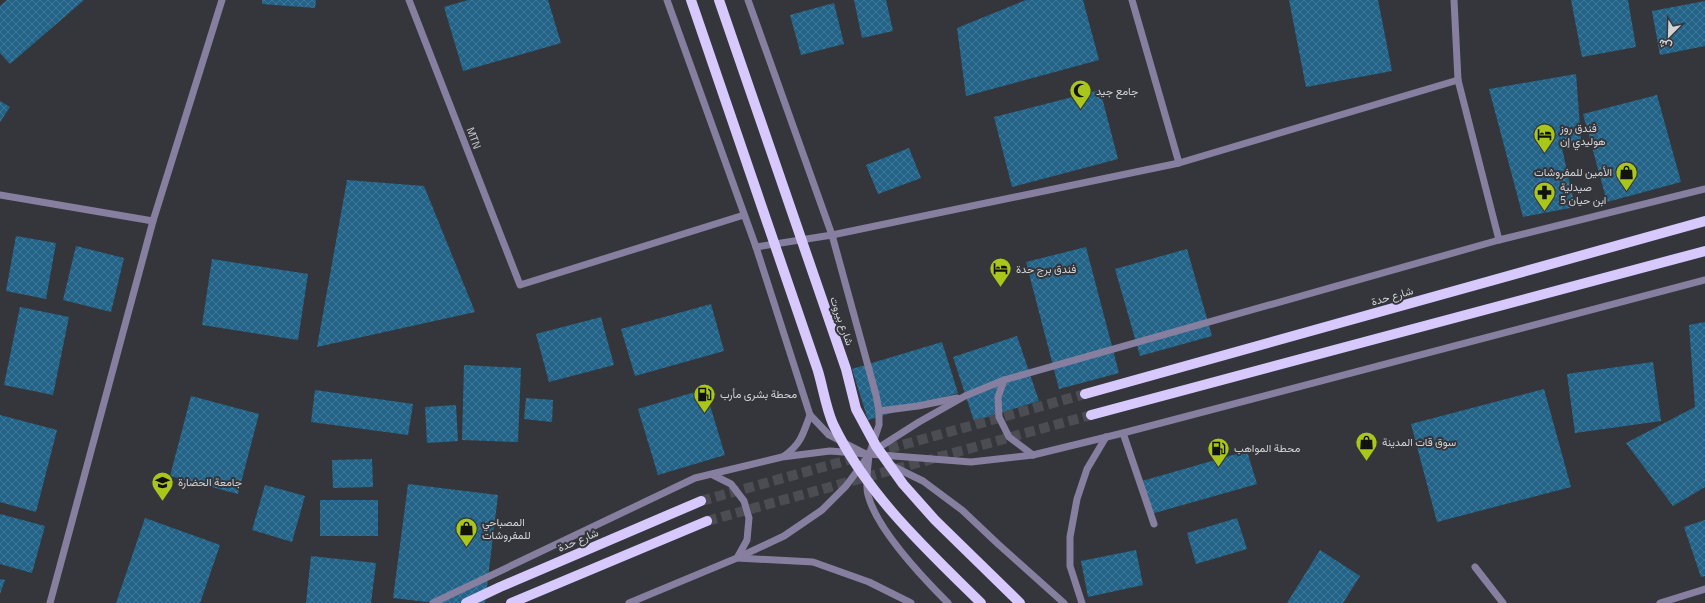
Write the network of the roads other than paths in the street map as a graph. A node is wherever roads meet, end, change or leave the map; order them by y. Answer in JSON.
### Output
{"nodes":[{"id":1,"x":222,"y":0,"type":"edge"},
{"id":2,"x":409,"y":0,"type":"edge"},
{"id":3,"x":668,"y":0,"type":"edge"},
{"id":4,"x":691,"y":0,"type":"edge"},
{"id":5,"x":719,"y":0,"type":"edge"},
{"id":6,"x":748,"y":0,"type":"edge"},
{"id":7,"x":1132,"y":0,"type":"edge"},
{"id":8,"x":1454,"y":0,"type":"edge"},
{"id":9,"x":1458,"y":80,"type":"junction"},
{"id":10,"x":1179,"y":163,"type":"junction"},
{"id":11,"x":1705,"y":189,"type":"edge"},
{"id":12,"x":0,"y":195,"type":"edge"},
{"id":13,"x":744,"y":216,"type":"junction"},
{"id":14,"x":153,"y":221,"type":"junction"},
{"id":15,"x":1705,"y":221,"type":"edge"},
{"id":16,"x":832,"y":235,"type":"junction"},
{"id":17,"x":1499,"y":240,"type":"junction"},
{"id":18,"x":756,"y":247,"type":"junction"},
{"id":19,"x":1705,"y":252,"type":"edge"},
{"id":20,"x":1705,"y":280,"type":"edge"},
{"id":21,"x":1004,"y":380,"type":"junction"},
{"id":22,"x":1085,"y":394,"type":"tunnel mouth"},
{"id":23,"x":965,"y":396,"type":"junction"},
{"id":24,"x":879,"y":411,"type":"junction"},
{"id":25,"x":1091,"y":415,"type":"tunnel mouth"},
{"id":26,"x":810,"y":416,"type":"junction"},
{"id":27,"x":1123,"y":433,"type":"junction"},
{"id":28,"x":1106,"y":437,"type":"junction"},
{"id":29,"x":868,"y":454,"type":"junction"},
{"id":30,"x":1033,"y":455,"type":"junction"},
{"id":31,"x":782,"y":457,"type":"junction"},
{"id":32,"x":713,"y":475,"type":"junction"},
{"id":33,"x":701,"y":501,"type":"tunnel mouth"},
{"id":34,"x":707,"y":521,"type":"tunnel mouth"},
{"id":35,"x":1154,"y":524,"type":"dead end"},
{"id":36,"x":737,"y":558,"type":"junction"},
{"id":37,"x":1475,"y":567,"type":"dead end"},
{"id":38,"x":1705,"y":589,"type":"edge"},
{"id":39,"x":1682,"y":600,"type":"edge"},
{"id":40,"x":50,"y":603,"type":"edge"},
{"id":41,"x":433,"y":603,"type":"edge"},
{"id":42,"x":466,"y":603,"type":"edge"},
{"id":43,"x":511,"y":603,"type":"edge"},
{"id":44,"x":629,"y":603,"type":"edge"},
{"id":45,"x":911,"y":603,"type":"edge"},
{"id":46,"x":948,"y":603,"type":"edge"},
{"id":47,"x":981,"y":603,"type":"edge"},
{"id":48,"x":1020,"y":603,"type":"edge"},
{"id":49,"x":1064,"y":603,"type":"edge"},
{"id":50,"x":1082,"y":603,"type":"edge"},
{"id":51,"x":1503,"y":603,"type":"edge"},
{"id":52,"x":1660,"y":603,"type":"edge"}],
"edges":[{"from":1,"to":14,"type":"street"},
{"from":2,"to":13,"type":"street","name":"MTN"},
{"from":3,"to":13,"type":"street"},
{"from":4,"to":47,"type":"main road","bridge":true},
{"from":5,"to":48,"type":"main road","name":"شارع بيروت","bridge":true},
{"from":6,"to":16,"type":"street"},
{"from":7,"to":10,"type":"street"},
{"from":8,"to":9,"type":"street"},
{"from":9,"to":10,"type":"street"},
{"from":9,"to":17,"type":"street"},
{"from":10,"to":16,"type":"street"},
{"from":11,"to":17,"type":"street"},
{"from":12,"to":14,"type":"street"},
{"from":13,"to":18,"type":"street"},
{"from":14,"to":40,"type":"street"},
{"from":15,"to":22,"type":"main road","name":"شارع حدة"},
{"from":16,"to":18,"type":"street"},
{"from":16,"to":24,"type":"street"},
{"from":17,"to":21,"type":"street"},
{"from":18,"to":26,"type":"street"},
{"from":19,"to":25,"type":"main road"},
{"from":20,"to":27,"type":"street"},
{"from":21,"to":23,"type":"street"},
{"from":21,"to":30,"type":"street"},
{"from":23,"to":24,"type":"street"},
{"from":23,"to":29,"type":"street"},
{"from":24,"to":29,"type":"street"},
{"from":26,"to":29,"type":"street"},
{"from":26,"to":31,"type":"street"},
{"from":27,"to":28,"type":"street"},
{"from":27,"to":35,"type":"street"},
{"from":28,"to":30,"type":"street"},
{"from":28,"to":50,"type":"street"},
{"from":29,"to":30,"type":"street"},
{"from":29,"to":31,"type":"street"},
{"from":29,"to":36,"type":"street"},
{"from":29,"to":46,"type":"street"},
{"from":29,"to":49,"type":"street"},
{"from":31,"to":32,"type":"street"},
{"from":32,"to":36,"type":"street"},
{"from":32,"to":41,"type":"street"},
{"from":33,"to":42,"type":"main road","name":"شارع حدة"},
{"from":34,"to":43,"type":"main road"},
{"from":36,"to":44,"type":"street"},
{"from":36,"to":45,"type":"street"},
{"from":37,"to":51,"type":"street"},
{"from":38,"to":39,"type":"street"},
{"from":39,"to":52,"type":"street"}]}
